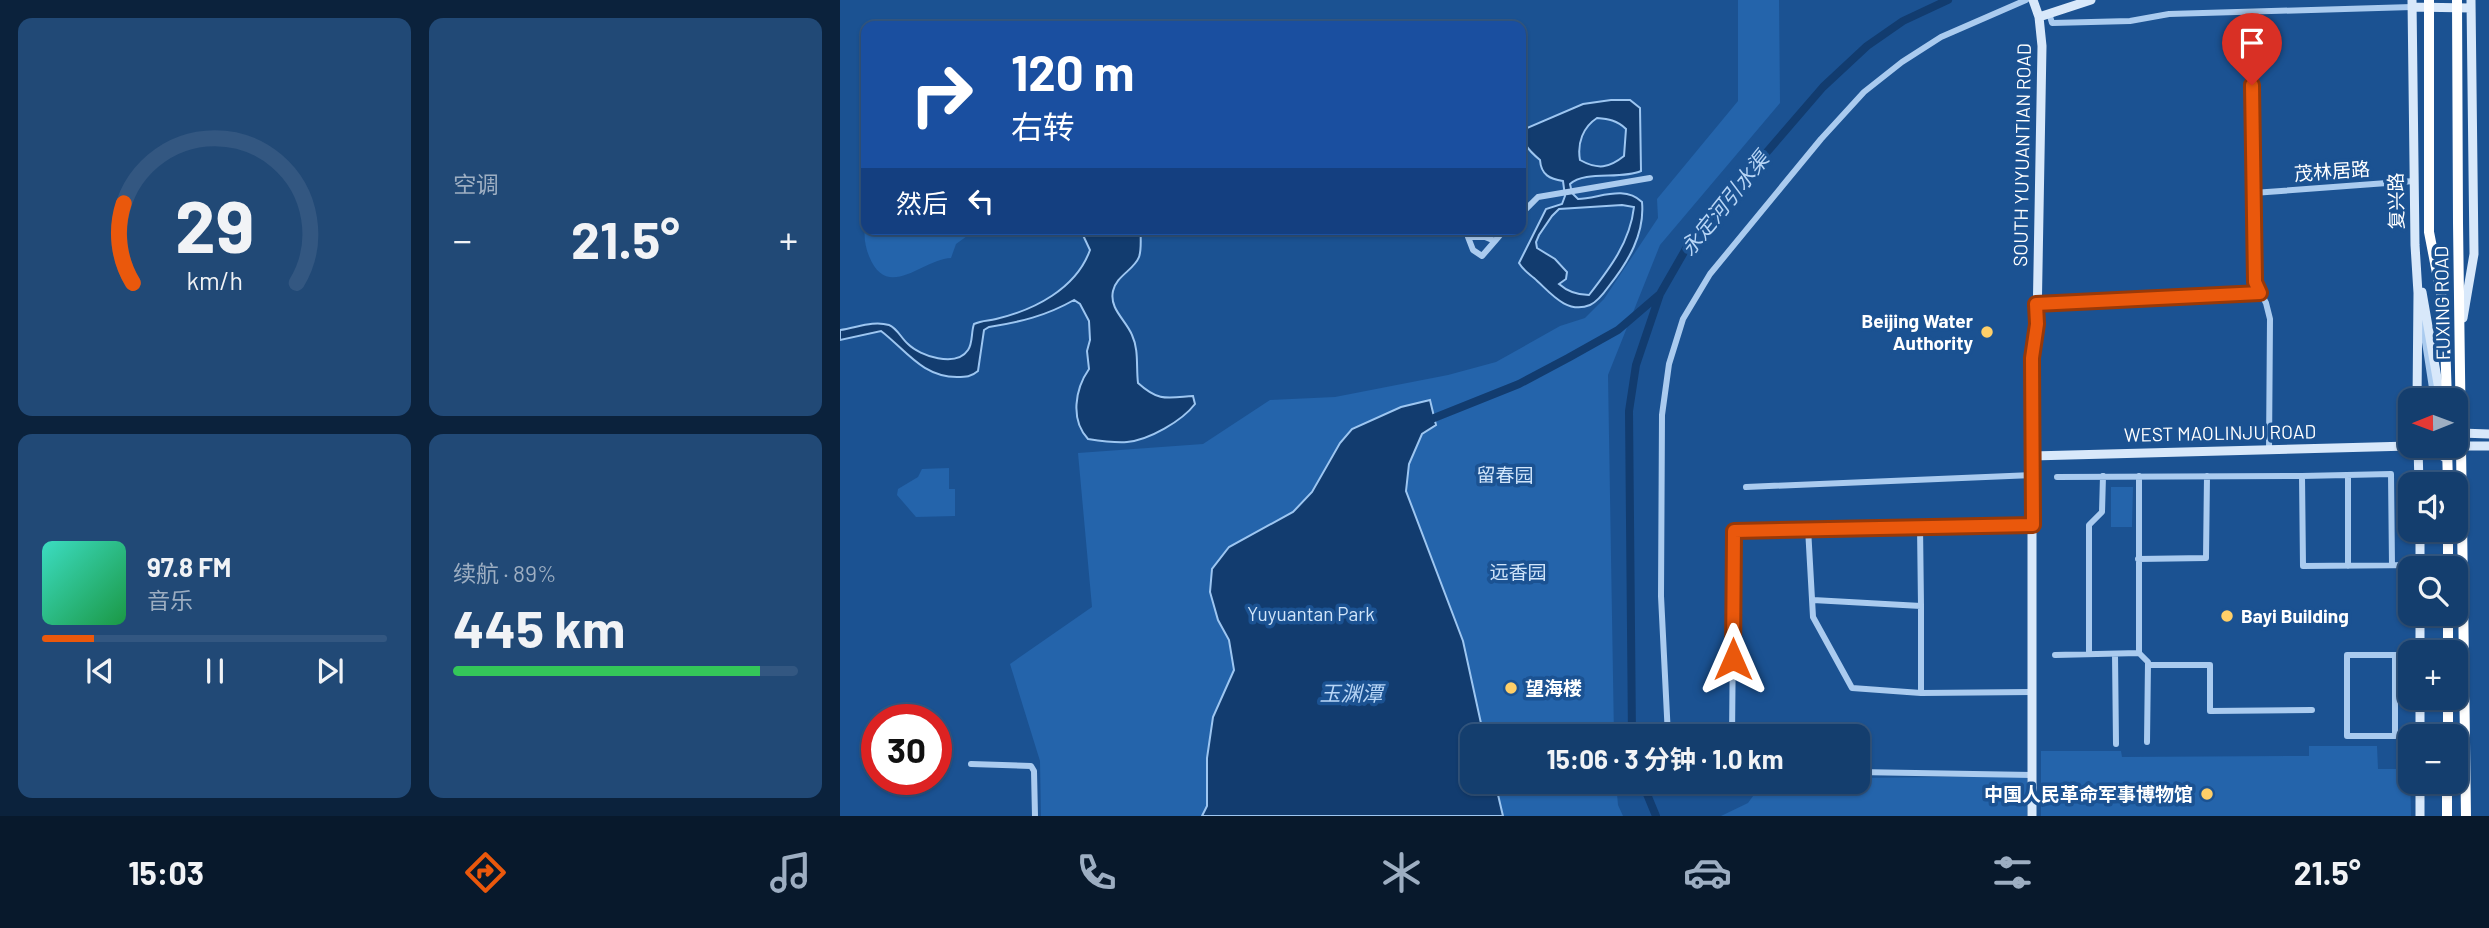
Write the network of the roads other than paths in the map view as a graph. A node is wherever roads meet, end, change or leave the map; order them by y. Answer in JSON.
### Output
{"nodes":[{"id":1,"x":2026,"y":0,"type":"edge"},
{"id":2,"x":2033,"y":0,"type":"edge"},
{"id":3,"x":2091,"y":0,"type":"edge"},
{"id":4,"x":2429,"y":0,"type":"edge"},
{"id":5,"x":2458,"y":0,"type":"edge"},
{"id":6,"x":2471,"y":3,"type":"edge"},
{"id":7,"x":2412,"y":4,"type":"edge"},
{"id":8,"x":2252,"y":13,"type":"junction"},
{"id":9,"x":2044,"y":15,"type":"junction"},
{"id":10,"x":1650,"y":178,"type":"dead end"},
{"id":11,"x":2414,"y":181,"type":"junction"},
{"id":12,"x":2253,"y":193,"type":"junction"},
{"id":13,"x":1526,"y":209,"type":"edge"},
{"id":14,"x":1500,"y":235,"type":"edge"},
{"id":15,"x":1495,"y":241,"type":"dead end"},
{"id":16,"x":2414,"y":245,"type":"junction"},
{"id":17,"x":2260,"y":293,"type":"junction"},
{"id":18,"x":2418,"y":293,"type":"junction"},
{"id":19,"x":2036,"y":304,"type":"junction"},
{"id":20,"x":2460,"y":334,"type":"junction"},
{"id":21,"x":2417,"y":388,"type":"edge"},
{"id":22,"x":2432,"y":388,"type":"edge"},
{"id":23,"x":2439,"y":388,"type":"edge"},
{"id":24,"x":2447,"y":388,"type":"edge"},
{"id":25,"x":2461,"y":388,"type":"edge"},
{"id":26,"x":2484,"y":434,"type":"edge"},
{"id":27,"x":2468,"y":446,"type":"edge"},
{"id":28,"x":2478,"y":446,"type":"junction"},
{"id":29,"x":2489,"y":446,"type":"edge"},
{"id":30,"x":2398,"y":447,"type":"edge"},
{"id":31,"x":2269,"y":450,"type":"junction"},
{"id":32,"x":2032,"y":456,"type":"junction"},
{"id":33,"x":2462,"y":458,"type":"edge"},
{"id":34,"x":2032,"y":475,"type":"junction"},
{"id":35,"x":2348,"y":475,"type":"junction"},
{"id":36,"x":2103,"y":476,"type":"junction"},
{"id":37,"x":2139,"y":476,"type":"junction"},
{"id":38,"x":2207,"y":476,"type":"junction"},
{"id":39,"x":2302,"y":476,"type":"junction"},
{"id":40,"x":2057,"y":477,"type":"dead end"},
{"id":41,"x":1746,"y":487,"type":"dead end"},
{"id":42,"x":2033,"y":525,"type":"junction"},
{"id":43,"x":1920,"y":526,"type":"junction"},
{"id":44,"x":1808,"y":528,"type":"junction"},
{"id":45,"x":2138,"y":559,"type":"junction"},
{"id":46,"x":2392,"y":565,"type":"junction"},
{"id":47,"x":2398,"y":565,"type":"edge"},
{"id":48,"x":2348,"y":566,"type":"junction"},
{"id":49,"x":1812,"y":600,"type":"junction"},
{"id":50,"x":1920,"y":606,"type":"junction"},
{"id":51,"x":2139,"y":653,"type":"junction"},
{"id":52,"x":2055,"y":654,"type":"dead end"},
{"id":53,"x":2089,"y":654,"type":"junction"},
{"id":54,"x":2115,"y":654,"type":"junction"},
{"id":55,"x":2395,"y":656,"type":"junction"},
{"id":56,"x":2398,"y":656,"type":"edge"},
{"id":57,"x":2148,"y":665,"type":"junction"},
{"id":58,"x":2031,"y":692,"type":"junction"},
{"id":59,"x":1922,"y":693,"type":"junction"},
{"id":60,"x":2312,"y":710,"type":"dead end"},
{"id":61,"x":1667,"y":724,"type":"edge"},
{"id":62,"x":1732,"y":724,"type":"edge"},
{"id":63,"x":2147,"y":742,"type":"dead end"},
{"id":64,"x":2116,"y":744,"type":"dead end"},
{"id":65,"x":971,"y":764,"type":"dead end"},
{"id":66,"x":1870,"y":772,"type":"edge"},
{"id":67,"x":2032,"y":775,"type":"junction"},
{"id":68,"x":2420,"y":794,"type":"edge"},
{"id":69,"x":2447,"y":794,"type":"edge"},
{"id":70,"x":1035,"y":816,"type":"edge"},
{"id":71,"x":2032,"y":816,"type":"edge"},
{"id":72,"x":2420,"y":816,"type":"edge"},
{"id":73,"x":2447,"y":816,"type":"edge"},
{"id":74,"x":2466,"y":816,"type":"edge"}],
"edges":[{"from":1,"to":61,"type":"street"},
{"from":2,"to":9,"type":"street","name":"SOUTH YUYUANTIAN ROAD"},
{"from":3,"to":9,"type":"street"},
{"from":4,"to":24,"type":"highway","name":"FUXING ROAD"},
{"from":5,"to":20,"type":"highway","name":"FUXING ROAD"},
{"from":6,"to":7,"type":"street"},
{"from":6,"to":20,"type":"street"},
{"from":7,"to":8,"type":"street"},
{"from":7,"to":11,"type":"street","name":"复兴路"},
{"from":8,"to":9,"type":"street"},
{"from":8,"to":12,"type":"street"},
{"from":9,"to":19,"type":"street","name":"SOUTH YUYUANTIAN ROAD"},
{"from":10,"to":13,"type":"street"},
{"from":11,"to":12,"type":"street","name":"茂林居路"},
{"from":11,"to":16,"type":"street","name":"复兴路"},
{"from":12,"to":17,"type":"street"},
{"from":14,"to":15,"type":"street"},
{"from":16,"to":18,"type":"street","name":"复兴路"},
{"from":16,"to":23,"type":"street"},
{"from":17,"to":19,"type":"street"},
{"from":17,"to":31,"type":"street"},
{"from":18,"to":21,"type":"street","name":"复兴路"},
{"from":18,"to":22,"type":"street"},
{"from":19,"to":32,"type":"street","name":"SOUTH YUYUANTIAN ROAD"},
{"from":20,"to":25,"type":"highway","name":"FUXING ROAD"},
{"from":26,"to":28,"type":"street"},
{"from":27,"to":28,"type":"street"},
{"from":28,"to":29,"type":"street"},
{"from":30,"to":31,"type":"street","name":"WEST MAOLINJU ROAD"},
{"from":31,"to":32,"type":"street","name":"WEST MAOLINJU ROAD"},
{"from":32,"to":34,"type":"street","name":"SOUTH YUYUANTIAN ROAD"},
{"from":33,"to":74,"type":"highway","name":"FUXING ROAD"},
{"from":34,"to":41,"type":"street"},
{"from":34,"to":42,"type":"street","name":"SOUTH YUYUANTIAN ROAD"},
{"from":35,"to":39,"type":"street"},
{"from":35,"to":46,"type":"street"},
{"from":35,"to":48,"type":"street"},
{"from":36,"to":37,"type":"street"},
{"from":36,"to":40,"type":"street"},
{"from":36,"to":53,"type":"street"},
{"from":37,"to":38,"type":"street"},
{"from":37,"to":45,"type":"street"},
{"from":38,"to":39,"type":"street"},
{"from":38,"to":45,"type":"street"},
{"from":39,"to":48,"type":"street"},
{"from":42,"to":43,"type":"street"},
{"from":42,"to":58,"type":"street","name":"SOUTH YUYUANTIAN ROAD"},
{"from":43,"to":44,"type":"street"},
{"from":43,"to":50,"type":"street"},
{"from":44,"to":49,"type":"street"},
{"from":44,"to":62,"type":"street"},
{"from":45,"to":51,"type":"street"},
{"from":46,"to":47,"type":"street"},
{"from":46,"to":48,"type":"street"},
{"from":49,"to":50,"type":"street"},
{"from":49,"to":59,"type":"street"},
{"from":50,"to":59,"type":"street"},
{"from":51,"to":54,"type":"street"},
{"from":51,"to":57,"type":"street"},
{"from":52,"to":53,"type":"street"},
{"from":53,"to":54,"type":"street"},
{"from":54,"to":64,"type":"street"},
{"from":55,"to":55,"type":"street"},
{"from":55,"to":56,"type":"street"},
{"from":57,"to":60,"type":"street"},
{"from":57,"to":63,"type":"street"},
{"from":58,"to":59,"type":"street"},
{"from":58,"to":67,"type":"street","name":"SOUTH YUYUANTIAN ROAD"},
{"from":65,"to":70,"type":"street"},
{"from":66,"to":67,"type":"street"},
{"from":67,"to":71,"type":"street","name":"SOUTH YUYUANTIAN ROAD"},
{"from":68,"to":72,"type":"street"},
{"from":69,"to":73,"type":"highway"}]}
